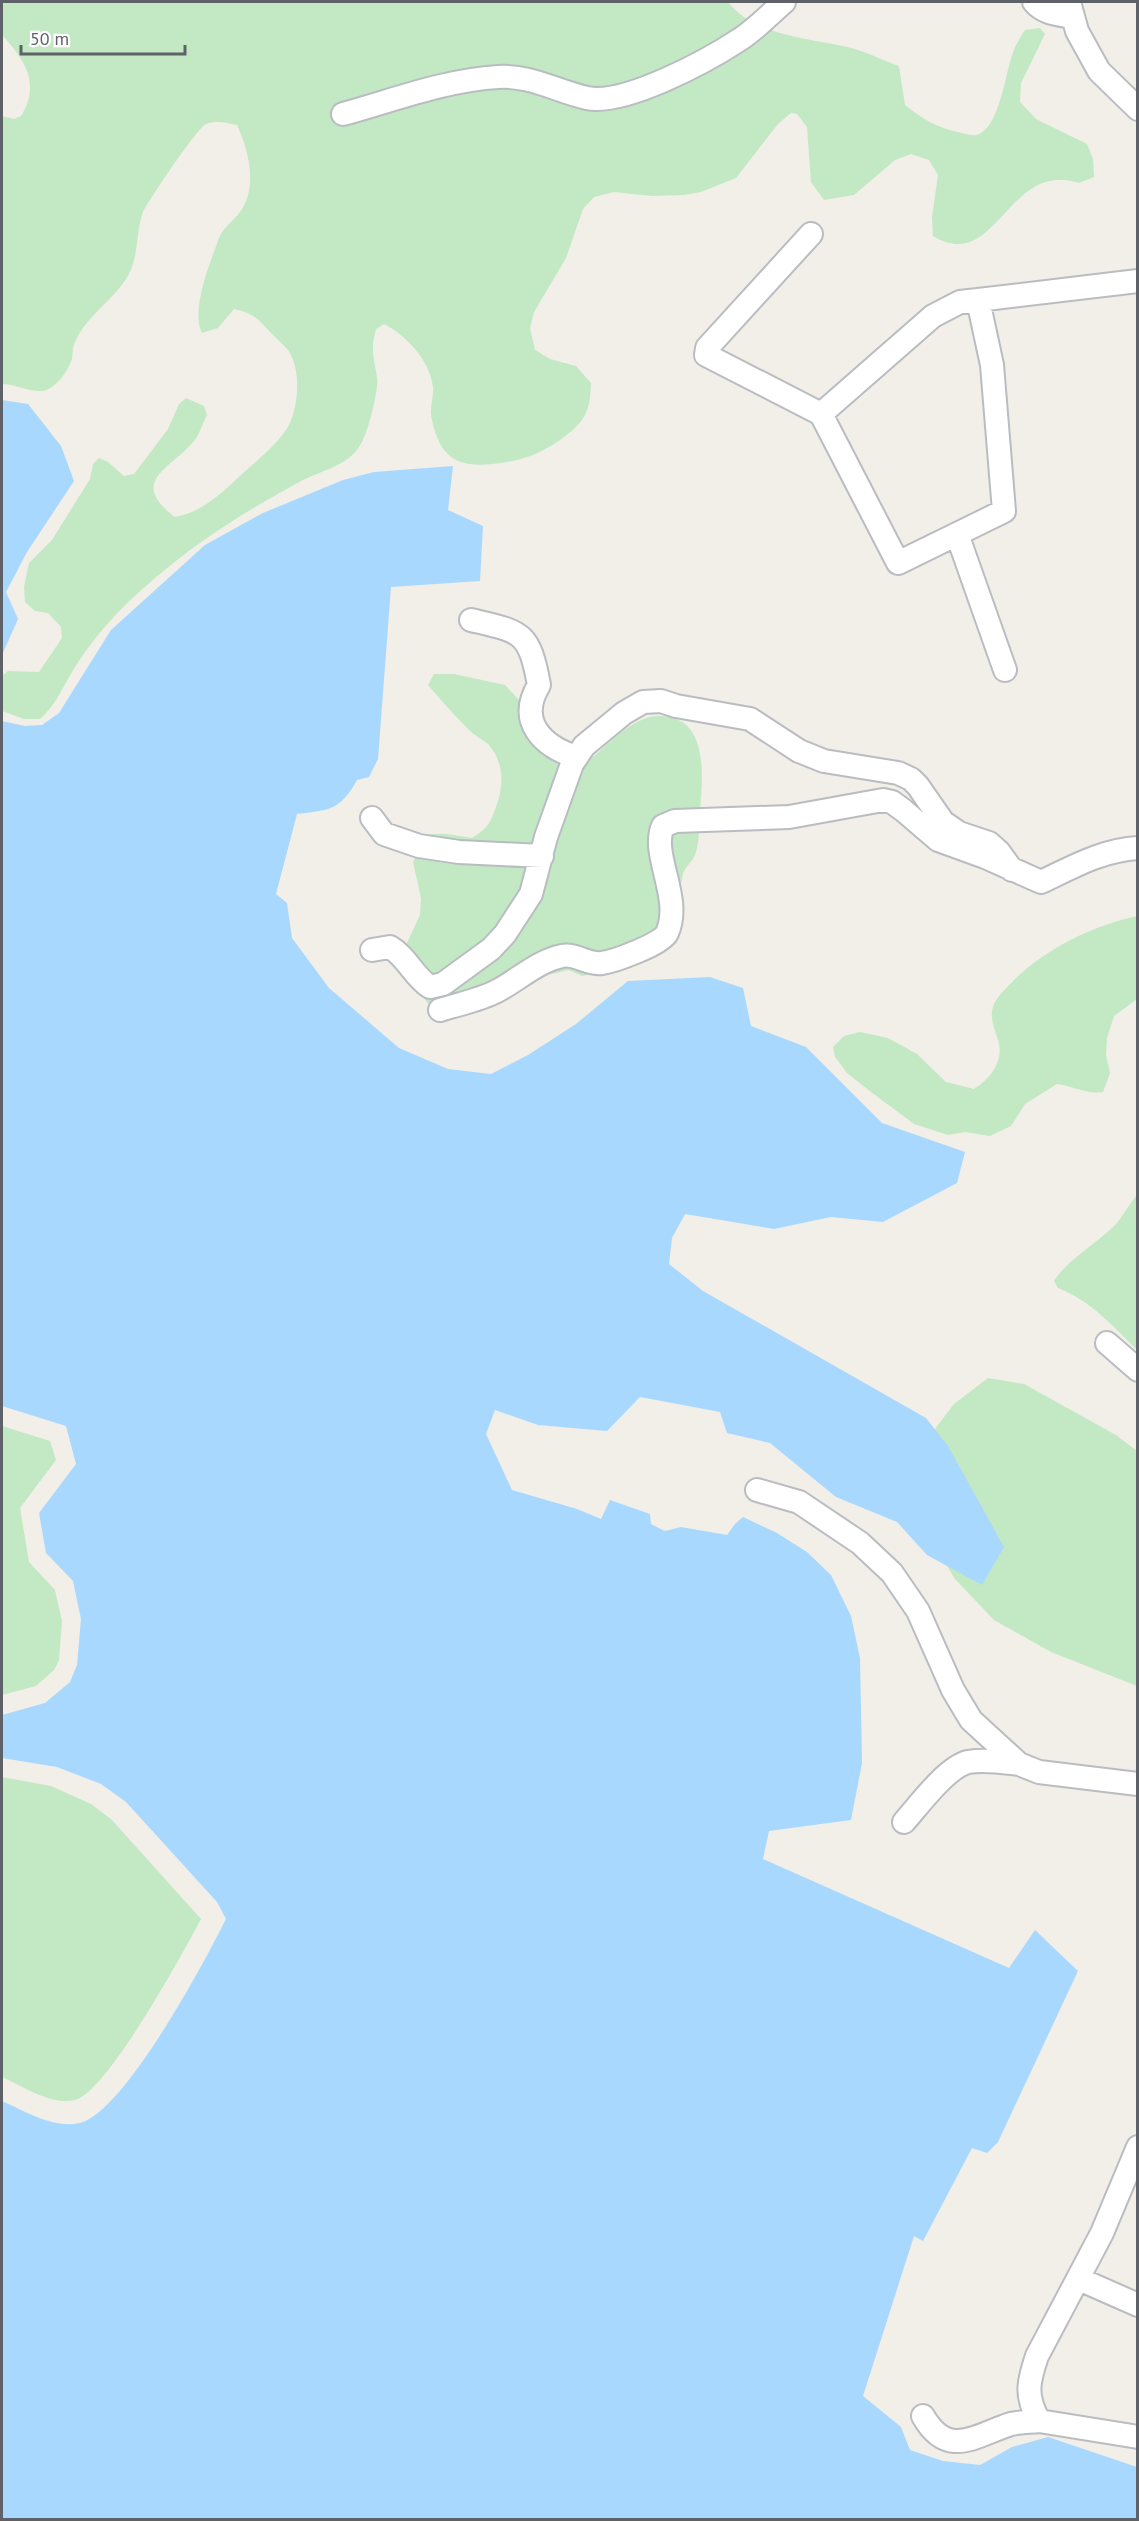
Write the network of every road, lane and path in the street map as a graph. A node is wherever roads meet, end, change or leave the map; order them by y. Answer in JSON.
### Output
{"nodes":[{"id":1,"x":784,"y":2,"type":"edge"},
{"id":2,"x":1034,"y":2,"type":"edge"},
{"id":3,"x":1071,"y":9,"type":"edge"},
{"id":4,"x":1137,"y":109,"type":"edge"},
{"id":5,"x":343,"y":114,"type":"dead end"},
{"id":6,"x":810,"y":234,"type":"dead end"},
{"id":7,"x":1137,"y":280,"type":"edge"},
{"id":8,"x":978,"y":300,"type":"junction"},
{"id":9,"x":822,"y":414,"type":"junction"},
{"id":10,"x":957,"y":534,"type":"junction"},
{"id":11,"x":471,"y":620,"type":"dead end"},
{"id":12,"x":1005,"y":670,"type":"dead end"},
{"id":13,"x":576,"y":757,"type":"junction"},
{"id":14,"x":372,"y":818,"type":"dead end"},
{"id":15,"x":1137,"y":848,"type":"edge"},
{"id":16,"x":542,"y":856,"type":"junction"},
{"id":17,"x":1012,"y":870,"type":"junction"},
{"id":18,"x":372,"y":950,"type":"dead end"},
{"id":19,"x":441,"y":1010,"type":"dead end"},
{"id":20,"x":1107,"y":1342,"type":"dead end"},
{"id":21,"x":1137,"y":1370,"type":"edge"},
{"id":22,"x":757,"y":1490,"type":"dead end"},
{"id":23,"x":1019,"y":1764,"type":"junction"},
{"id":24,"x":1137,"y":1784,"type":"edge"},
{"id":25,"x":904,"y":1822,"type":"dead end"},
{"id":26,"x":1135,"y":2160,"type":"edge"},
{"id":27,"x":1079,"y":2279,"type":"junction"},
{"id":28,"x":1137,"y":2305,"type":"edge"},
{"id":29,"x":923,"y":2416,"type":"dead end"},
{"id":30,"x":1039,"y":2421,"type":"junction"},
{"id":31,"x":1137,"y":2437,"type":"edge"}],
"edges":[{"from":1,"to":5,"type":"street"},
{"from":2,"to":3,"type":"street"},
{"from":3,"to":4,"type":"street"},
{"from":6,"to":9,"type":"street"},
{"from":7,"to":8,"type":"street"},
{"from":8,"to":9,"type":"street"},
{"from":8,"to":10,"type":"street"},
{"from":9,"to":10,"type":"street"},
{"from":10,"to":12,"type":"street"},
{"from":11,"to":13,"type":"street"},
{"from":13,"to":16,"type":"street"},
{"from":13,"to":17,"type":"street"},
{"from":14,"to":16,"type":"street"},
{"from":15,"to":17,"type":"street"},
{"from":16,"to":18,"type":"street"},
{"from":17,"to":19,"type":"street"},
{"from":20,"to":21,"type":"street"},
{"from":22,"to":23,"type":"street"},
{"from":23,"to":24,"type":"street"},
{"from":23,"to":25,"type":"street"},
{"from":26,"to":27,"type":"street"},
{"from":27,"to":28,"type":"street"},
{"from":27,"to":30,"type":"street"},
{"from":29,"to":30,"type":"street"},
{"from":30,"to":31,"type":"street"}]}
